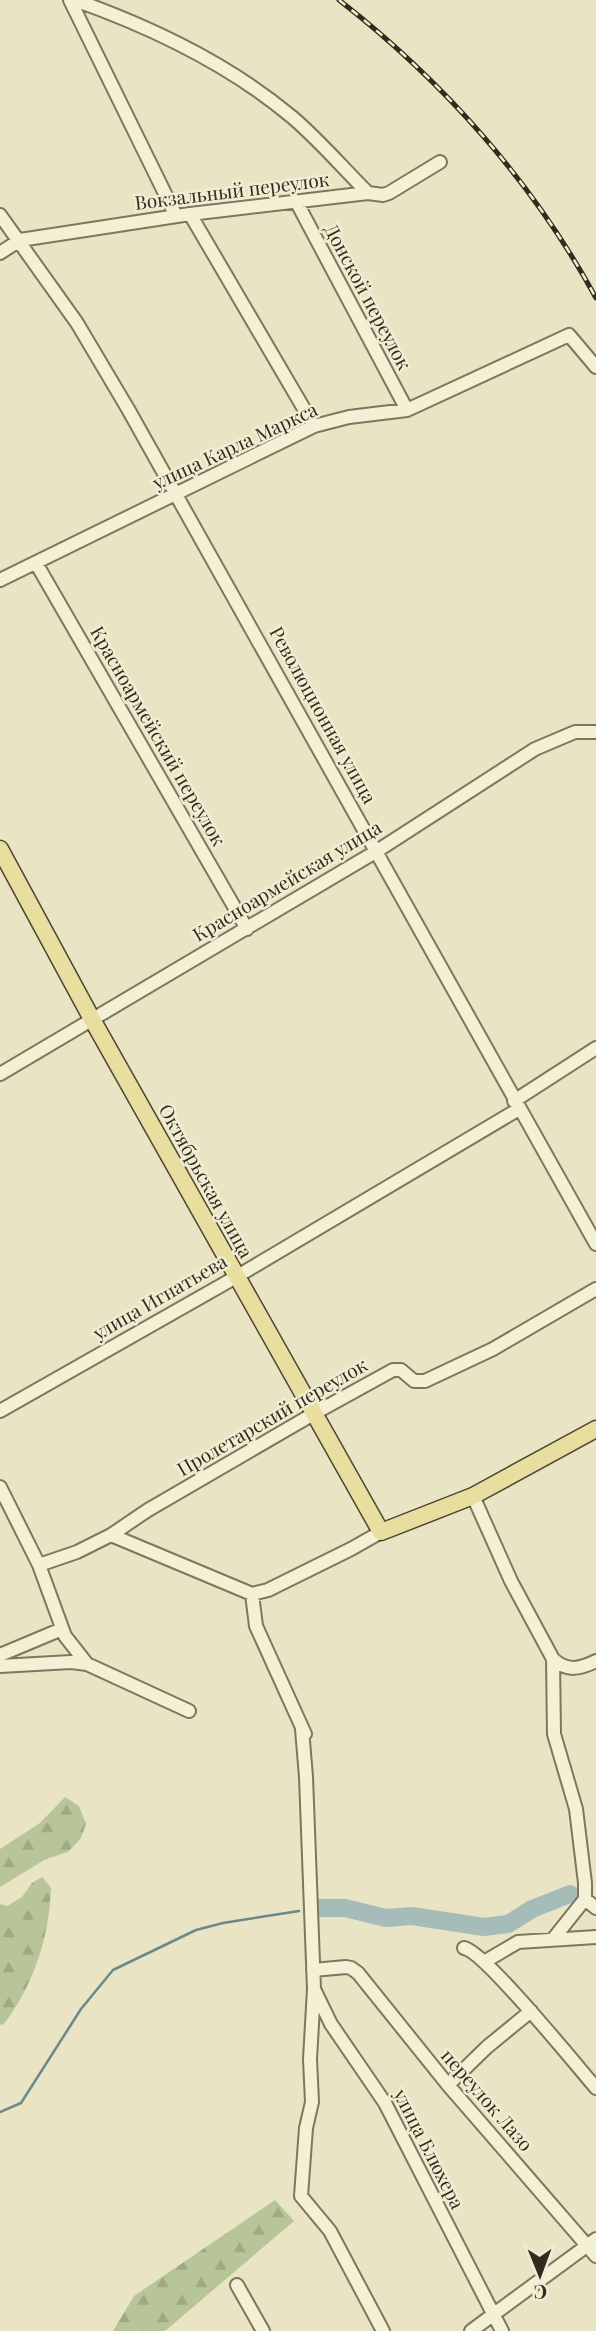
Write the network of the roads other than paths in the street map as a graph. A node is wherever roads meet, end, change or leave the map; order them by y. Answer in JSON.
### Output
{"nodes":[{"id":1,"x":70,"y":0,"type":"edge"},
{"id":2,"x":75,"y":0,"type":"edge"},
{"id":3,"x":440,"y":162,"type":"dead end"},
{"id":4,"x":369,"y":193,"type":"junction"},
{"id":5,"x":296,"y":201,"type":"junction"},
{"id":6,"x":190,"y":214,"type":"junction"},
{"id":7,"x":0,"y":215,"type":"edge"},
{"id":8,"x":176,"y":216,"type":"junction"},
{"id":9,"x":20,"y":240,"type":"junction"},
{"id":10,"x":0,"y":253,"type":"edge"},
{"id":11,"x":596,"y":367,"type":"edge"},
{"id":12,"x":407,"y":410,"type":"junction"},
{"id":13,"x":314,"y":426,"type":"junction"},
{"id":14,"x":177,"y":494,"type":"junction"},
{"id":15,"x":36,"y":563,"type":"junction"},
{"id":16,"x":0,"y":580,"type":"edge"},
{"id":17,"x":596,"y":733,"type":"edge"},
{"id":18,"x":0,"y":849,"type":"edge"},
{"id":19,"x":377,"y":851,"type":"junction"},
{"id":20,"x":247,"y":929,"type":"junction"},
{"id":21,"x":93,"y":1021,"type":"junction"},
{"id":22,"x":596,"y":1048,"type":"edge"},
{"id":23,"x":0,"y":1074,"type":"edge"},
{"id":24,"x":517,"y":1105,"type":"junction"},
{"id":25,"x":596,"y":1244,"type":"edge"},
{"id":26,"x":236,"y":1276,"type":"junction"},
{"id":27,"x":596,"y":1289,"type":"edge"},
{"id":28,"x":0,"y":1411,"type":"edge"},
{"id":29,"x":315,"y":1413,"type":"junction"},
{"id":30,"x":596,"y":1429,"type":"edge"},
{"id":31,"x":0,"y":1487,"type":"edge"},
{"id":32,"x":473,"y":1496,"type":"junction"},
{"id":33,"x":381,"y":1532,"type":"junction"},
{"id":34,"x":111,"y":1535,"type":"junction"},
{"id":35,"x":39,"y":1565,"type":"junction"},
{"id":36,"x":252,"y":1594,"type":"junction"},
{"id":37,"x":62,"y":1629,"type":"junction"},
{"id":38,"x":0,"y":1655,"type":"edge"},
{"id":39,"x":553,"y":1659,"type":"junction"},
{"id":40,"x":596,"y":1661,"type":"edge"},
{"id":41,"x":87,"y":1664,"type":"junction"},
{"id":42,"x":0,"y":1665,"type":"edge"},
{"id":43,"x":189,"y":1711,"type":"dead end"},
{"id":44,"x":302,"y":1729,"type":"junction"},
{"id":45,"x":313,"y":1746,"type":"dead end"},
{"id":46,"x":585,"y":1899,"type":"junction"},
{"id":47,"x":596,"y":1908,"type":"edge"},
{"id":48,"x":596,"y":1937,"type":"edge"},
{"id":49,"x":554,"y":1938,"type":"junction"},
{"id":50,"x":464,"y":1948,"type":"dead end"},
{"id":51,"x":484,"y":1962,"type":"junction"},
{"id":52,"x":313,"y":1970,"type":"junction"},
{"id":53,"x":314,"y":1989,"type":"junction"},
{"id":54,"x":531,"y":2011,"type":"junction"},
{"id":55,"x":448,"y":2085,"type":"junction"},
{"id":56,"x":596,"y":2088,"type":"edge"},
{"id":57,"x":593,"y":2247,"type":"edge"},
{"id":58,"x":237,"y":2285,"type":"dead end"},
{"id":59,"x":493,"y":2316,"type":"junction"},
{"id":60,"x":263,"y":2331,"type":"edge"},
{"id":61,"x":383,"y":2331,"type":"edge"},
{"id":62,"x":471,"y":2331,"type":"edge"},
{"id":63,"x":502,"y":2331,"type":"edge"}],
"edges":[{"from":1,"to":8,"type":"street"},
{"from":2,"to":4,"type":"street"},
{"from":3,"to":4,"type":"street","name":"Вокзальный переулок"},
{"from":4,"to":5,"type":"street","name":"Вокзальный переулок"},
{"from":5,"to":6,"type":"street","name":"Вокзальный переулок"},
{"from":5,"to":12,"type":"street","name":"Донской переулок"},
{"from":6,"to":8,"type":"street","name":"Вокзальный переулок"},
{"from":6,"to":13,"type":"street"},
{"from":7,"to":9,"type":"street","name":"Революционная улица"},
{"from":8,"to":9,"type":"street","name":"Вокзальный переулок"},
{"from":9,"to":10,"type":"street"},
{"from":9,"to":14,"type":"street","name":"Революционная улица"},
{"from":11,"to":12,"type":"street","name":"улица Карла Маркса"},
{"from":12,"to":13,"type":"street","name":"улица Карла Маркса"},
{"from":13,"to":14,"type":"street","name":"улица Карла Маркса"},
{"from":14,"to":15,"type":"street","name":"улица Карла Маркса"},
{"from":14,"to":19,"type":"street","name":"Революционная улица"},
{"from":15,"to":16,"type":"street","name":"улица Карла Маркса"},
{"from":15,"to":20,"type":"street","name":"Красноармейский переулок"},
{"from":17,"to":19,"type":"street","name":"Красноармейская улица"},
{"from":18,"to":21,"type":"main road","name":"Октябрьская улица"},
{"from":19,"to":20,"type":"street","name":"Красноармейская улица"},
{"from":19,"to":24,"type":"street","name":"Революционная улица"},
{"from":20,"to":21,"type":"street","name":"Красноармейская улица"},
{"from":21,"to":23,"type":"street","name":"Красноармейская улица"},
{"from":21,"to":26,"type":"main road","name":"Октябрьская улица"},
{"from":22,"to":24,"type":"street","name":"улица Игнатьева"},
{"from":24,"to":25,"type":"street","name":"Революционная улица"},
{"from":24,"to":26,"type":"street","name":"улица Игнатьева"},
{"from":26,"to":28,"type":"street","name":"улица Игнатьева"},
{"from":26,"to":29,"type":"main road","name":"Октябрьская улица"},
{"from":27,"to":29,"type":"street","name":"Пролетарский переулок"},
{"from":29,"to":33,"type":"main road","name":"Октябрьская улица"},
{"from":29,"to":34,"type":"street","name":"Пролетарский переулок"},
{"from":30,"to":32,"type":"main road"},
{"from":31,"to":35,"type":"street"},
{"from":32,"to":33,"type":"main road"},
{"from":32,"to":39,"type":"street"},
{"from":33,"to":36,"type":"street"},
{"from":34,"to":35,"type":"street","name":"Пролетарский переулок"},
{"from":34,"to":36,"type":"street"},
{"from":35,"to":37,"type":"street"},
{"from":36,"to":44,"type":"street"},
{"from":37,"to":38,"type":"street"},
{"from":37,"to":41,"type":"street"},
{"from":39,"to":40,"type":"street"},
{"from":39,"to":46,"type":"street"},
{"from":41,"to":42,"type":"street"},
{"from":41,"to":43,"type":"street"},
{"from":44,"to":45,"type":"street"},
{"from":44,"to":52,"type":"street"},
{"from":46,"to":47,"type":"street"},
{"from":46,"to":49,"type":"street"},
{"from":48,"to":49,"type":"street"},
{"from":49,"to":51,"type":"street"},
{"from":50,"to":51,"type":"street"},
{"from":51,"to":54,"type":"street"},
{"from":52,"to":53,"type":"street"},
{"from":52,"to":55,"type":"street","name":"переулок Лазо"},
{"from":53,"to":59,"type":"street","name":"улица Блюхера"},
{"from":53,"to":61,"type":"street"},
{"from":54,"to":55,"type":"street"},
{"from":54,"to":56,"type":"street"},
{"from":55,"to":57,"type":"street","name":"переулок Лазо"},
{"from":57,"to":59,"type":"street"},
{"from":58,"to":60,"type":"street"},
{"from":59,"to":62,"type":"street"},
{"from":59,"to":63,"type":"street","name":"улица Блюхера"}]}
